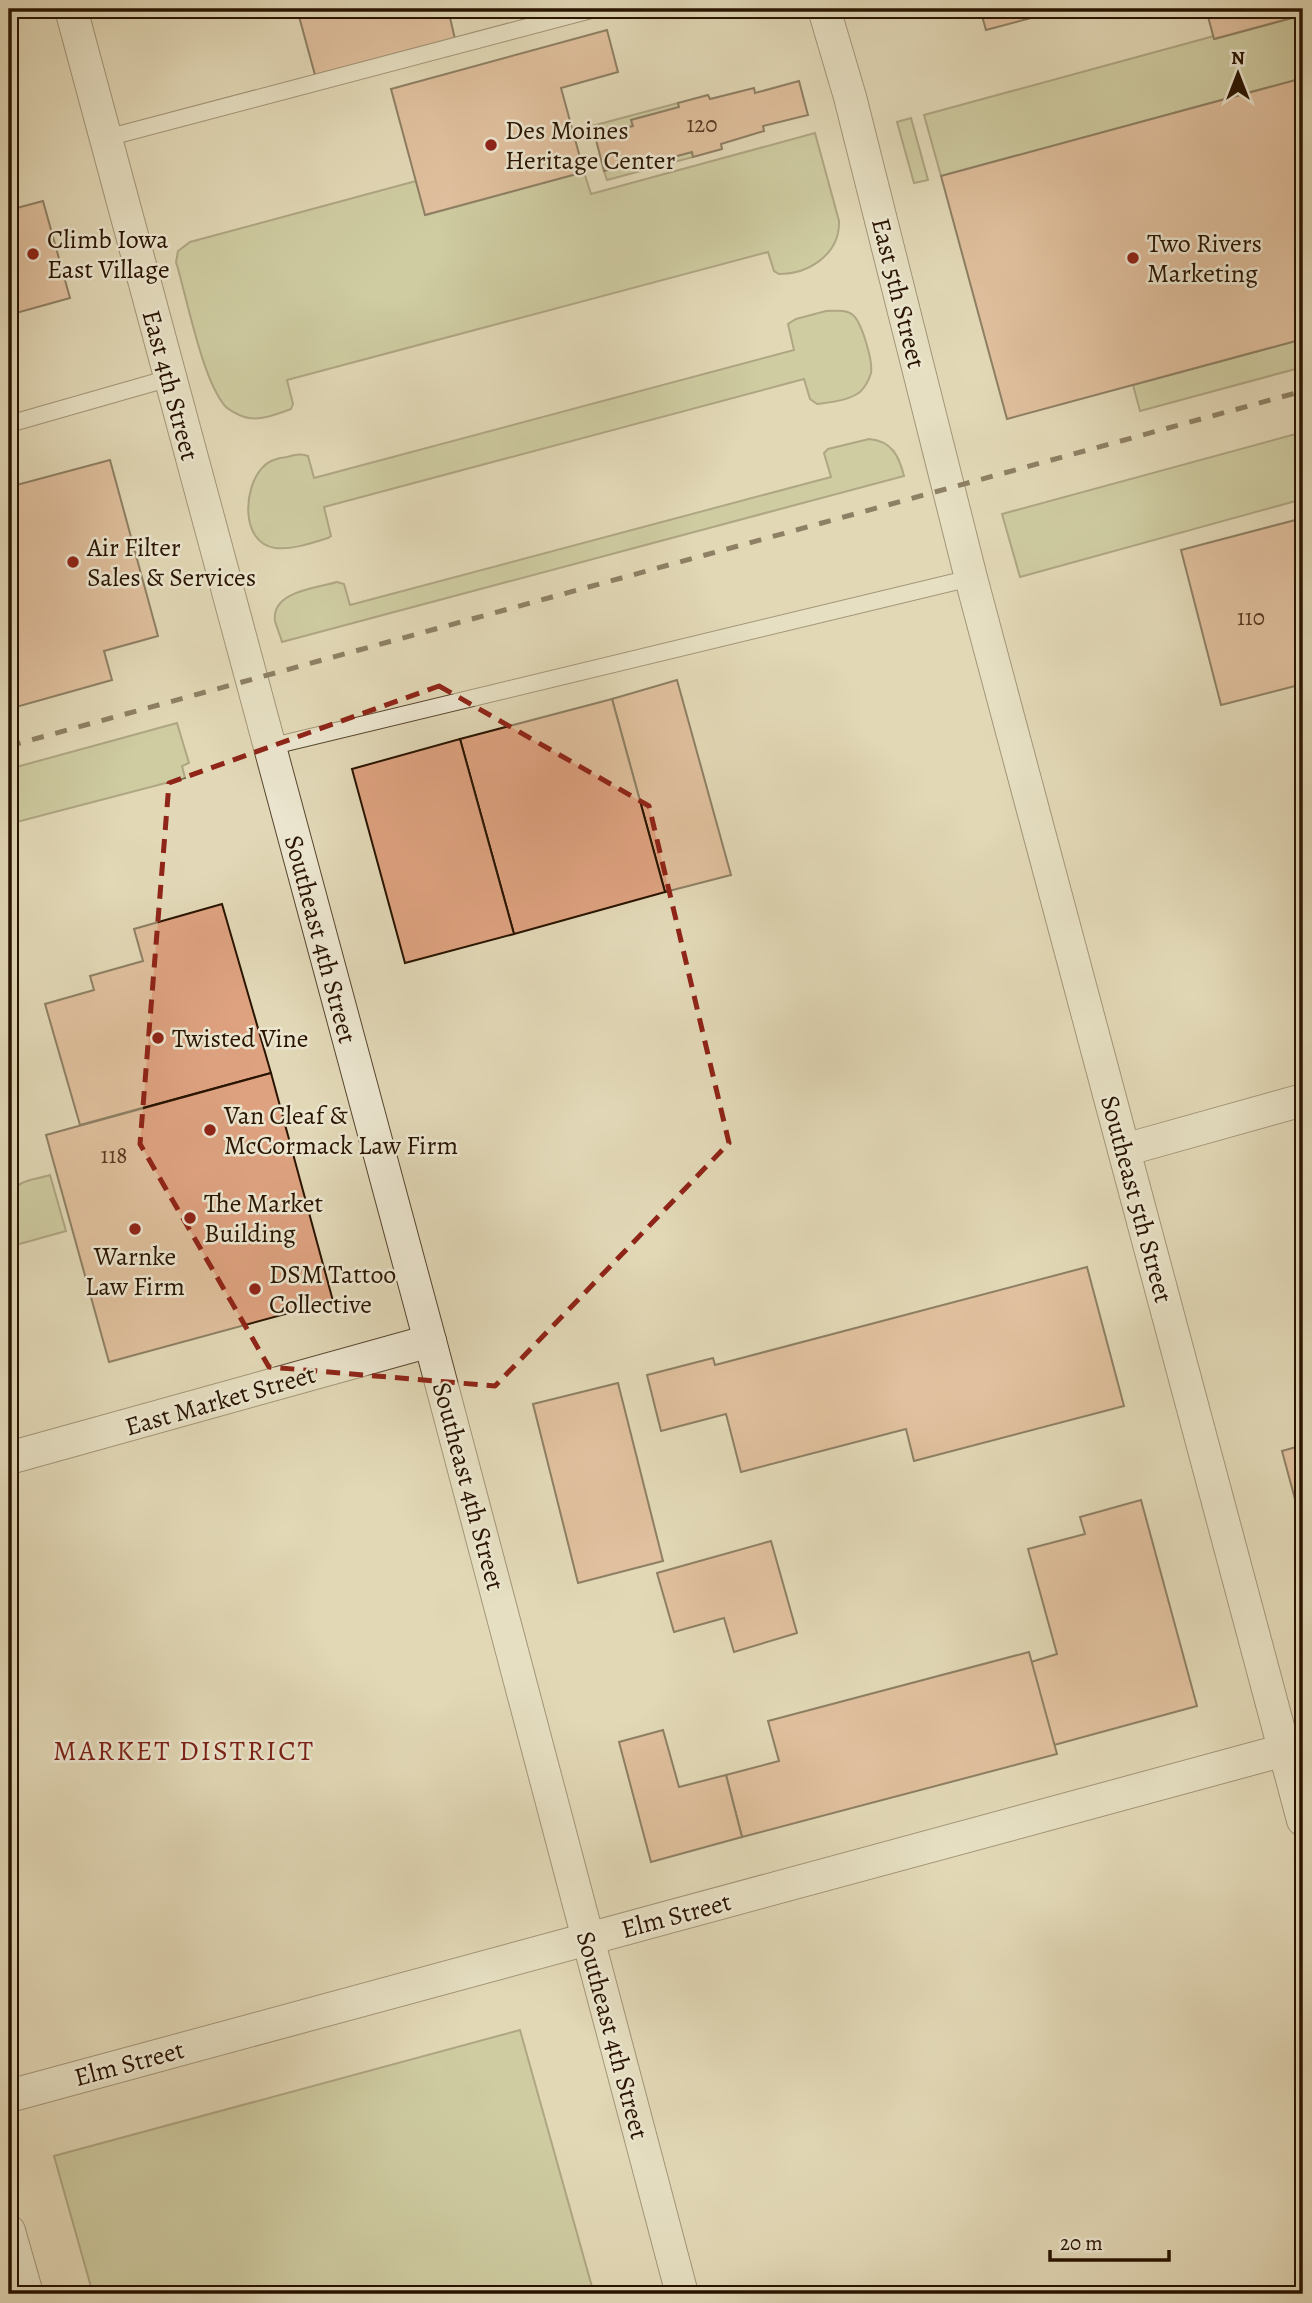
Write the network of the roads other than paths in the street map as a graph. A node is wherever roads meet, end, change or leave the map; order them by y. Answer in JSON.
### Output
{"nodes":[{"id":1,"x":71,"y":9,"type":"edge"},
{"id":2,"x":595,"y":9,"type":"edge"},
{"id":3,"x":824,"y":9,"type":"edge"},
{"id":4,"x":106,"y":138,"type":"junction"},
{"id":5,"x":170,"y":378,"type":"junction"},
{"id":6,"x":9,"y":424,"type":"edge"},
{"id":7,"x":971,"y":579,"type":"junction"},
{"id":8,"x":251,"y":680,"type":"joint"},
{"id":9,"x":269,"y":747,"type":"junction"},
{"id":10,"x":1303,"y":1100,"type":"edge"},
{"id":11,"x":1124,"y":1150,"type":"junction"},
{"id":12,"x":430,"y":1341,"type":"junction"},
{"id":13,"x":9,"y":1458,"type":"edge"},
{"id":14,"x":1294,"y":1747,"type":"edge"},
{"id":15,"x":1303,"y":1820,"type":"edge"},
{"id":16,"x":588,"y":1939,"type":"junction"},
{"id":17,"x":9,"y":2096,"type":"edge"},
{"id":18,"x":9,"y":2231,"type":"edge"},
{"id":19,"x":27,"y":2294,"type":"edge"},
{"id":20,"x":682,"y":2294,"type":"edge"}],
"edges":[{"from":1,"to":4,"type":"street","name":"East 4th Street"},
{"from":2,"to":4,"type":"lane"},
{"from":3,"to":7,"type":"street","name":"East 5th Street"},
{"from":4,"to":5,"type":"street","name":"East 4th Street"},
{"from":5,"to":6,"type":"lane"},
{"from":5,"to":8,"type":"street","name":"East 4th Street"},
{"from":7,"to":9,"type":"lane"},
{"from":7,"to":11,"type":"street","name":"Southeast 5th Street"},
{"from":8,"to":9,"type":"street","name":"Southeast 4th Street"},
{"from":9,"to":12,"type":"street","name":"Southeast 4th Street"},
{"from":10,"to":11,"type":"street"},
{"from":11,"to":14,"type":"street","name":"Southeast 5th Street"},
{"from":12,"to":13,"type":"street","name":"East Market Street"},
{"from":12,"to":16,"type":"street","name":"Southeast 4th Street"},
{"from":14,"to":15,"type":"street","name":"Southeast 5th Street"},
{"from":14,"to":16,"type":"street","name":"Elm Street"},
{"from":16,"to":17,"type":"street","name":"Elm Street"},
{"from":16,"to":20,"type":"street","name":"Southeast 4th Street"},
{"from":18,"to":19,"type":"street"}]}
